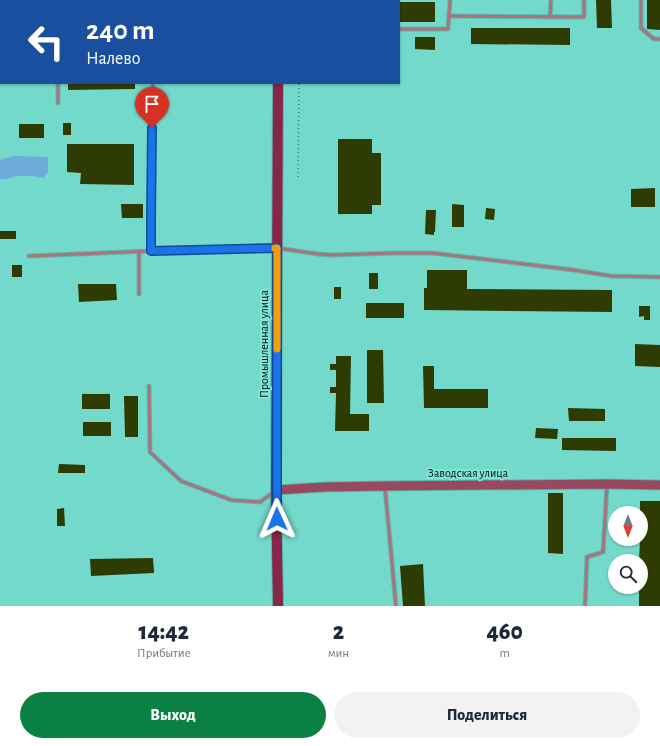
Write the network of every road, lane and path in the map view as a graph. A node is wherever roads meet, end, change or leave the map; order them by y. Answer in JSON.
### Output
{"nodes":[{"id":1,"x":450,"y":0,"type":"edge"},
{"id":2,"x":551,"y":0,"type":"edge"},
{"id":3,"x":584,"y":0,"type":"edge"},
{"id":4,"x":641,"y":0,"type":"edge"},
{"id":5,"x":449,"y":16,"type":"junction"},
{"id":6,"x":550,"y":17,"type":"junction"},
{"id":7,"x":400,"y":29,"type":"edge"},
{"id":8,"x":660,"y":39,"type":"edge"},
{"id":9,"x":58,"y":84,"type":"edge"},
{"id":10,"x":153,"y":84,"type":"edge"},
{"id":11,"x":278,"y":84,"type":"edge"},
{"id":12,"x":299,"y":84,"type":"edge"},
{"id":13,"x":58,"y":103,"type":"dead end"},
{"id":14,"x":298,"y":177,"type":"dead end"},
{"id":15,"x":277,"y":248,"type":"junction"},
{"id":16,"x":140,"y":251,"type":"junction"},
{"id":17,"x":151,"y":251,"type":"junction"},
{"id":18,"x":29,"y":256,"type":"dead end"},
{"id":19,"x":660,"y":277,"type":"edge"},
{"id":20,"x":139,"y":294,"type":"dead end"},
{"id":21,"x":149,"y":386,"type":"dead end"},
{"id":22,"x":607,"y":484,"type":"junction"},
{"id":23,"x":660,"y":485,"type":"edge"},
{"id":24,"x":385,"y":486,"type":"junction"},
{"id":25,"x":276,"y":490,"type":"junction"},
{"id":26,"x":278,"y":606,"type":"edge"},
{"id":27,"x":396,"y":606,"type":"edge"},
{"id":28,"x":585,"y":606,"type":"edge"}],
"edges":[{"from":1,"to":5,"type":"lane"},
{"from":2,"to":6,"type":"lane"},
{"from":3,"to":6,"type":"lane"},
{"from":4,"to":8,"type":"lane"},
{"from":5,"to":6,"type":"lane"},
{"from":5,"to":7,"type":"lane"},
{"from":9,"to":13,"type":"lane"},
{"from":10,"to":17,"type":"lane"},
{"from":11,"to":15,"type":"main road","name":"Промышленная улица"},
{"from":12,"to":14,"type":"path"},
{"from":15,"to":17,"type":"lane"},
{"from":15,"to":19,"type":"lane"},
{"from":15,"to":25,"type":"main road","name":"Промышленная улица"},
{"from":16,"to":17,"type":"lane"},
{"from":16,"to":18,"type":"lane"},
{"from":16,"to":20,"type":"lane"},
{"from":21,"to":25,"type":"lane"},
{"from":22,"to":23,"type":"street","name":"Заводская улица"},
{"from":22,"to":24,"type":"street","name":"Заводская улица"},
{"from":22,"to":28,"type":"lane"},
{"from":24,"to":25,"type":"street","name":"Заводская улица"},
{"from":24,"to":27,"type":"lane"},
{"from":25,"to":26,"type":"main road","name":"Промышленная улица"}]}
